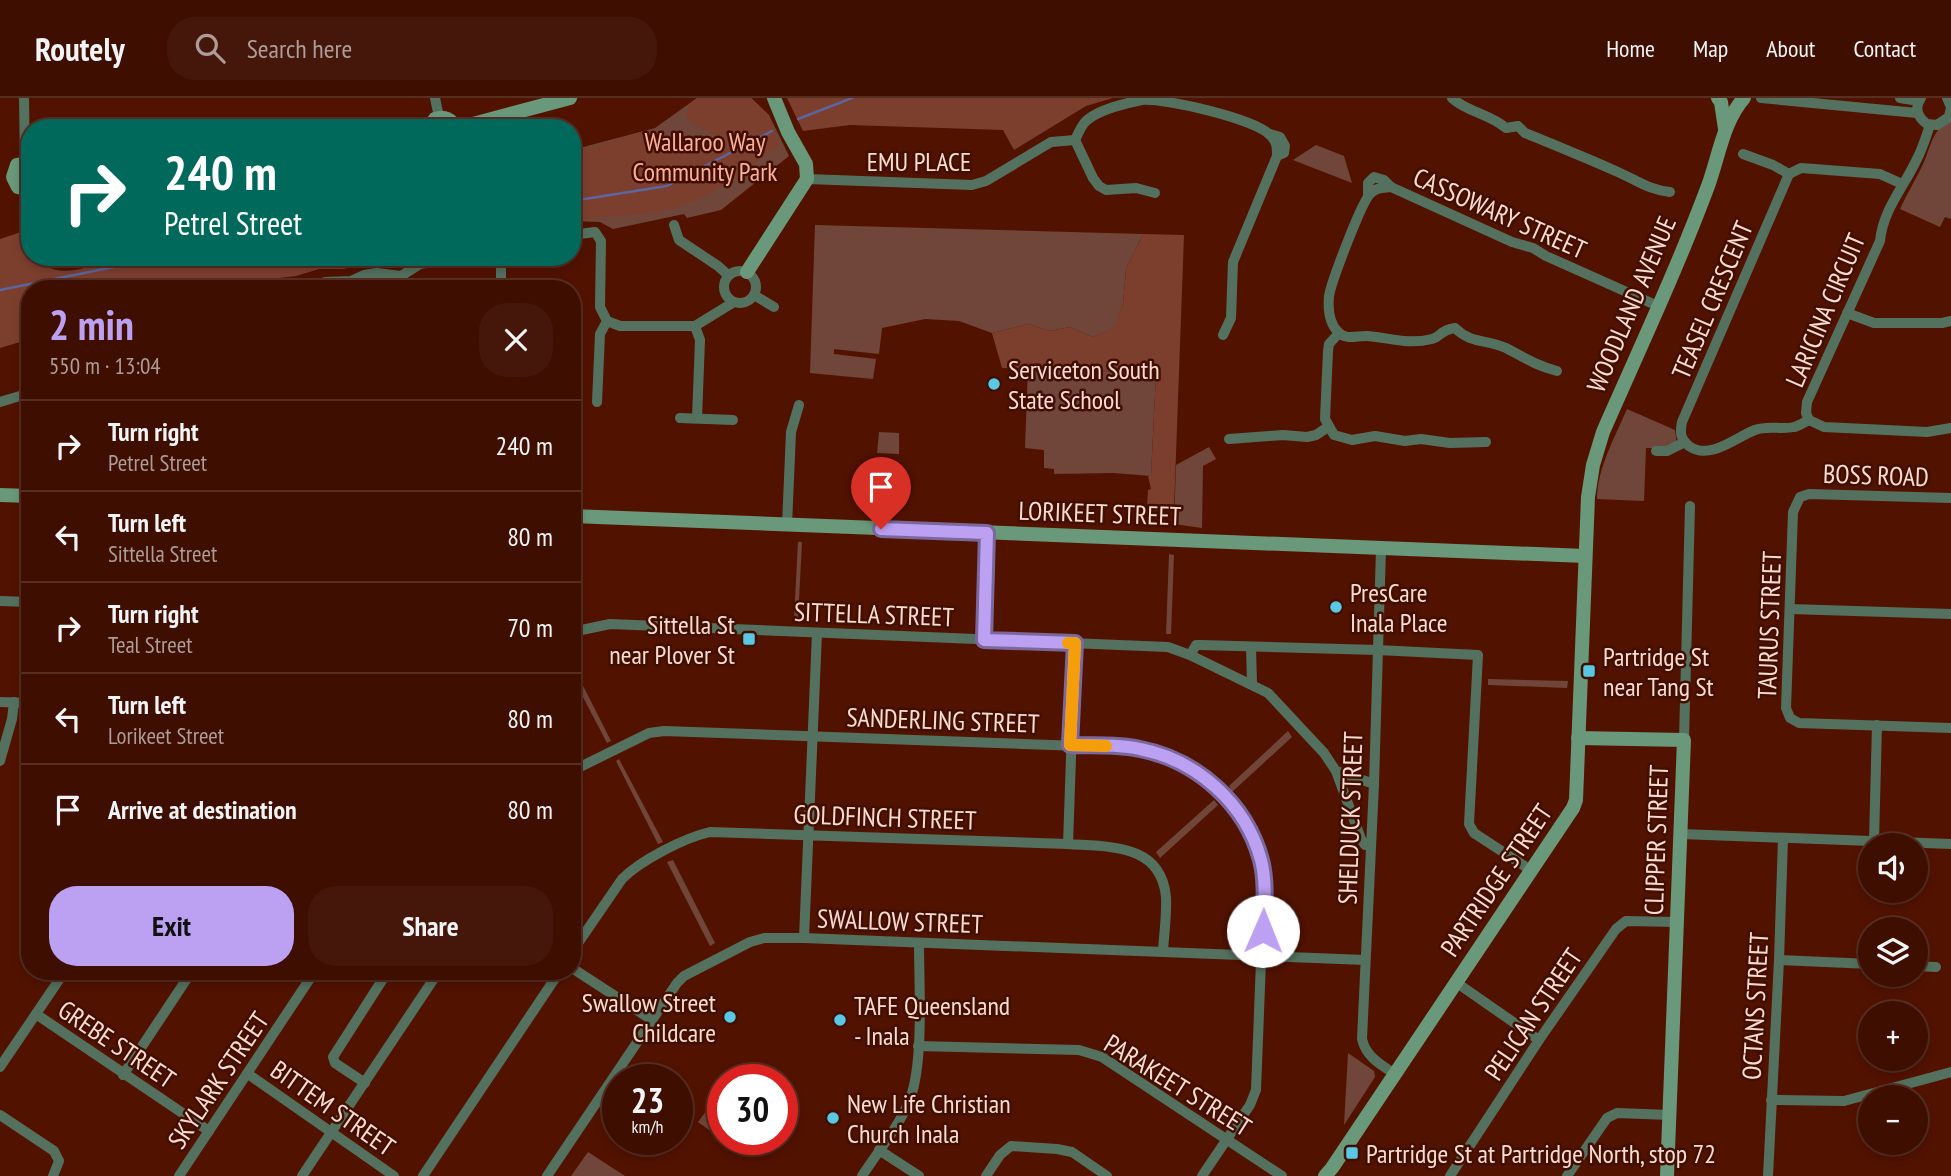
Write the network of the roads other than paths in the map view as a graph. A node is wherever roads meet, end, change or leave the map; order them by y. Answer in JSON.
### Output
{"nodes":[{"id":1,"x":24,"y":98,"type":"edge"},
{"id":2,"x":435,"y":98,"type":"edge"},
{"id":3,"x":570,"y":98,"type":"edge"},
{"id":4,"x":774,"y":98,"type":"edge"},
{"id":5,"x":1452,"y":98,"type":"edge"},
{"id":6,"x":1755,"y":98,"type":"edge"},
{"id":7,"x":1761,"y":98,"type":"edge"},
{"id":8,"x":1900,"y":98,"type":"edge"},
{"id":9,"x":1947,"y":98,"type":"edge"},
{"id":10,"x":1920,"y":99,"type":"edge"},
{"id":11,"x":1718,"y":100,"type":"edge"},
{"id":12,"x":1742,"y":100,"type":"edge"},
{"id":13,"x":1951,"y":107,"type":"edge"},
{"id":14,"x":1917,"y":113,"type":"junction"},
{"id":15,"x":25,"y":119,"type":"edge"},
{"id":16,"x":434,"y":119,"type":"edge"},
{"id":17,"x":490,"y":119,"type":"edge"},
{"id":18,"x":1930,"y":125,"type":"junction"},
{"id":19,"x":1725,"y":131,"type":"junction"},
{"id":20,"x":1075,"y":140,"type":"junction"},
{"id":21,"x":1744,"y":154,"type":"dead end"},
{"id":22,"x":21,"y":165,"type":"edge"},
{"id":23,"x":1789,"y":174,"type":"junction"},
{"id":24,"x":6,"y":178,"type":"edge"},
{"id":25,"x":807,"y":179,"type":"junction"},
{"id":26,"x":1902,"y":184,"type":"junction"},
{"id":27,"x":21,"y":188,"type":"edge"},
{"id":28,"x":1670,"y":192,"type":"dead end"},
{"id":29,"x":1155,"y":193,"type":"dead end"},
{"id":30,"x":674,"y":225,"type":"dead end"},
{"id":31,"x":581,"y":233,"type":"edge"},
{"id":32,"x":417,"y":266,"type":"edge"},
{"id":33,"x":747,"y":272,"type":"junction"},
{"id":34,"x":728,"y":275,"type":"junction"},
{"id":35,"x":401,"y":276,"type":"junction"},
{"id":36,"x":353,"y":280,"type":"edge"},
{"id":37,"x":401,"y":280,"type":"edge"},
{"id":38,"x":754,"y":295,"type":"junction"},
{"id":39,"x":734,"y":302,"type":"junction"},
{"id":40,"x":1658,"y":306,"type":"junction"},
{"id":41,"x":774,"y":307,"type":"dead end"},
{"id":42,"x":1847,"y":313,"type":"junction"},
{"id":43,"x":607,"y":321,"type":"junction"},
{"id":44,"x":1951,"y":321,"type":"edge"},
{"id":45,"x":695,"y":326,"type":"junction"},
{"id":46,"x":1339,"y":333,"type":"junction"},
{"id":47,"x":1223,"y":335,"type":"dead end"},
{"id":48,"x":1557,"y":371,"type":"dead end"},
{"id":49,"x":21,"y":396,"type":"edge"},
{"id":50,"x":0,"y":402,"type":"edge"},
{"id":51,"x":597,"y":402,"type":"dead end"},
{"id":52,"x":799,"y":404,"type":"dead end"},
{"id":53,"x":680,"y":418,"type":"dead end"},
{"id":54,"x":696,"y":418,"type":"junction"},
{"id":55,"x":733,"y":420,"type":"dead end"},
{"id":56,"x":1809,"y":420,"type":"junction"},
{"id":57,"x":1328,"y":427,"type":"junction"},
{"id":58,"x":1951,"y":428,"type":"edge"},
{"id":59,"x":1229,"y":439,"type":"dead end"},
{"id":60,"x":1486,"y":442,"type":"dead end"},
{"id":61,"x":1685,"y":442,"type":"junction"},
{"id":62,"x":1656,"y":451,"type":"dead end"},
{"id":63,"x":0,"y":495,"type":"edge"},
{"id":64,"x":21,"y":496,"type":"edge"},
{"id":65,"x":1588,"y":497,"type":"joint"},
{"id":66,"x":1800,"y":497,"type":"joint"},
{"id":67,"x":1951,"y":498,"type":"edge"},
{"id":68,"x":1690,"y":506,"type":"dead end"},
{"id":69,"x":581,"y":516,"type":"edge"},
{"id":70,"x":787,"y":525,"type":"junction"},
{"id":71,"x":987,"y":533,"type":"junction"},
{"id":72,"x":1381,"y":548,"type":"junction"},
{"id":73,"x":1585,"y":556,"type":"junction"},
{"id":74,"x":0,"y":601,"type":"edge"},
{"id":75,"x":21,"y":602,"type":"edge"},
{"id":76,"x":1790,"y":609,"type":"junction"},
{"id":77,"x":1951,"y":614,"type":"edge"},
{"id":78,"x":581,"y":630,"type":"edge"},
{"id":79,"x":817,"y":633,"type":"junction"},
{"id":80,"x":984,"y":640,"type":"junction"},
{"id":81,"x":1075,"y":643,"type":"junction"},
{"id":82,"x":1251,"y":648,"type":"junction"},
{"id":83,"x":1378,"y":650,"type":"junction"},
{"id":84,"x":1190,"y":654,"type":"junction"},
{"id":85,"x":1252,"y":683,"type":"junction"},
{"id":86,"x":0,"y":702,"type":"edge"},
{"id":87,"x":14,"y":702,"type":"junction"},
{"id":88,"x":21,"y":702,"type":"edge"},
{"id":89,"x":1877,"y":725,"type":"junction"},
{"id":90,"x":1951,"y":728,"type":"edge"},
{"id":91,"x":813,"y":737,"type":"junction"},
{"id":92,"x":1578,"y":738,"type":"junction"},
{"id":93,"x":1684,"y":740,"type":"junction"},
{"id":94,"x":1070,"y":745,"type":"junction"},
{"id":95,"x":0,"y":761,"type":"edge"},
{"id":96,"x":581,"y":767,"type":"edge"},
{"id":97,"x":1336,"y":771,"type":"junction"},
{"id":98,"x":1374,"y":784,"type":"junction"},
{"id":99,"x":1874,"y":833,"type":"edge"},
{"id":100,"x":1681,"y":834,"type":"junction"},
{"id":101,"x":809,"y":835,"type":"junction"},
{"id":102,"x":1783,"y":838,"type":"junction"},
{"id":103,"x":1858,"y":840,"type":"edge"},
{"id":104,"x":1928,"y":843,"type":"edge"},
{"id":105,"x":1068,"y":844,"type":"junction"},
{"id":106,"x":1951,"y":844,"type":"edge"},
{"id":107,"x":1371,"y":845,"type":"junction"},
{"id":108,"x":1532,"y":871,"type":"junction"},
{"id":109,"x":1677,"y":922,"type":"junction"},
{"id":110,"x":804,"y":938,"type":"junction"},
{"id":111,"x":581,"y":939,"type":"edge"},
{"id":112,"x":919,"y":944,"type":"junction"},
{"id":113,"x":1163,"y":951,"type":"junction"},
{"id":114,"x":1263,"y":954,"type":"junction"},
{"id":115,"x":1365,"y":960,"type":"junction"},
{"id":116,"x":1779,"y":960,"type":"junction"},
{"id":117,"x":1858,"y":963,"type":"edge"},
{"id":118,"x":1928,"y":967,"type":"edge"},
{"id":119,"x":1936,"y":967,"type":"dead end"},
{"id":120,"x":581,"y":974,"type":"edge"},
{"id":121,"x":52,"y":980,"type":"edge"},
{"id":122,"x":59,"y":980,"type":"edge"},
{"id":123,"x":186,"y":980,"type":"edge"},
{"id":124,"x":309,"y":980,"type":"edge"},
{"id":125,"x":382,"y":980,"type":"edge"},
{"id":126,"x":433,"y":980,"type":"edge"},
{"id":127,"x":553,"y":980,"type":"edge"},
{"id":128,"x":1457,"y":983,"type":"junction"},
{"id":129,"x":48,"y":996,"type":"junction"},
{"id":130,"x":36,"y":1014,"type":"junction"},
{"id":131,"x":652,"y":1020,"type":"junction"},
{"id":132,"x":1539,"y":1040,"type":"junction"},
{"id":133,"x":918,"y":1045,"type":"junction"},
{"id":134,"x":1,"y":1064,"type":"edge"},
{"id":135,"x":1951,"y":1072,"type":"edge"},
{"id":136,"x":248,"y":1074,"type":"junction"},
{"id":137,"x":1395,"y":1074,"type":"junction"},
{"id":138,"x":123,"y":1075,"type":"junction"},
{"id":139,"x":365,"y":1083,"type":"junction"},
{"id":140,"x":1770,"y":1100,"type":"junction"},
{"id":141,"x":0,"y":1115,"type":"edge"},
{"id":142,"x":1670,"y":1115,"type":"junction"},
{"id":143,"x":209,"y":1131,"type":"junction"},
{"id":144,"x":331,"y":1132,"type":"junction"},
{"id":145,"x":1228,"y":1140,"type":"junction"},
{"id":146,"x":879,"y":1150,"type":"junction"},
{"id":147,"x":1329,"y":1173,"type":"edge"},
{"id":148,"x":53,"y":1176,"type":"edge"},
{"id":149,"x":179,"y":1176,"type":"edge"},
{"id":150,"x":302,"y":1176,"type":"edge"},
{"id":151,"x":394,"y":1176,"type":"edge"},
{"id":152,"x":423,"y":1176,"type":"edge"},
{"id":153,"x":547,"y":1176,"type":"edge"},
{"id":154,"x":862,"y":1176,"type":"edge"},
{"id":155,"x":919,"y":1176,"type":"edge"},
{"id":156,"x":986,"y":1176,"type":"edge"},
{"id":157,"x":1107,"y":1176,"type":"edge"},
{"id":158,"x":1202,"y":1176,"type":"edge"},
{"id":159,"x":1282,"y":1176,"type":"edge"},
{"id":160,"x":1450,"y":1176,"type":"edge"},
{"id":161,"x":1567,"y":1176,"type":"edge"},
{"id":162,"x":1667,"y":1176,"type":"edge"},
{"id":163,"x":1768,"y":1176,"type":"edge"}],
"edges":[{"from":1,"to":15,"type":"street"},
{"from":2,"to":16,"type":"street"},
{"from":3,"to":17,"type":"street"},
{"from":4,"to":25,"type":"street"},
{"from":5,"to":28,"type":"street"},
{"from":6,"to":12,"type":"street"},
{"from":7,"to":14,"type":"street"},
{"from":8,"to":10,"type":"street"},
{"from":9,"to":13,"type":"street"},
{"from":10,"to":14,"type":"street"},
{"from":11,"to":12,"type":"street","name":"WOODLAND AVENUE"},
{"from":11,"to":19,"type":"street","name":"WOODLAND AVENUE"},
{"from":12,"to":19,"type":"street","name":"WOODLAND AVENUE"},
{"from":13,"to":18,"type":"street"},
{"from":14,"to":18,"type":"street"},
{"from":18,"to":26,"type":"street","name":"LARICINA CIRCUIT"},
{"from":19,"to":40,"type":"street","name":"WOODLAND AVENUE"},
{"from":20,"to":25,"type":"street","name":"EMU PLACE"},
{"from":20,"to":29,"type":"street"},
{"from":20,"to":47,"type":"street"},
{"from":21,"to":23,"type":"street"},
{"from":22,"to":24,"type":"street"},
{"from":23,"to":26,"type":"street"},
{"from":23,"to":61,"type":"street","name":"TEASEL CRESCENT"},
{"from":24,"to":27,"type":"street"},
{"from":25,"to":33,"type":"street"},
{"from":26,"to":42,"type":"street","name":"LARICINA CIRCUIT"},
{"from":30,"to":34,"type":"street"},
{"from":31,"to":43,"type":"street"},
{"from":32,"to":35,"type":"street"},
{"from":33,"to":34,"type":"street"},
{"from":33,"to":38,"type":"street"},
{"from":34,"to":39,"type":"street"},
{"from":35,"to":36,"type":"street"},
{"from":35,"to":37,"type":"street"},
{"from":38,"to":39,"type":"street"},
{"from":38,"to":41,"type":"street"},
{"from":39,"to":45,"type":"street"},
{"from":40,"to":46,"type":"street","name":"CASSOWARY STREET"},
{"from":40,"to":65,"type":"street","name":"WOODLAND AVENUE"},
{"from":42,"to":44,"type":"street"},
{"from":42,"to":56,"type":"street","name":"LARICINA CIRCUIT"},
{"from":43,"to":45,"type":"street"},
{"from":43,"to":51,"type":"street"},
{"from":45,"to":54,"type":"street"},
{"from":46,"to":48,"type":"street"},
{"from":46,"to":57,"type":"street"},
{"from":49,"to":50,"type":"street"},
{"from":52,"to":70,"type":"street"},
{"from":53,"to":54,"type":"street"},
{"from":54,"to":55,"type":"street"},
{"from":56,"to":58,"type":"street","name":"LARICINA CIRCUIT"},
{"from":56,"to":61,"type":"street"},
{"from":57,"to":59,"type":"street"},
{"from":57,"to":60,"type":"street"},
{"from":61,"to":62,"type":"street"},
{"from":63,"to":64,"type":"street"},
{"from":65,"to":73,"type":"street","name":"PARTRIDGE STREET"},
{"from":66,"to":67,"type":"street","name":"BOSS ROAD"},
{"from":66,"to":76,"type":"street","name":"TAURUS STREET"},
{"from":68,"to":93,"type":"street","name":"CLIPPER STREET"},
{"from":69,"to":70,"type":"street","name":"LORIKEET STREET"},
{"from":70,"to":71,"type":"street","name":"LORIKEET STREET"},
{"from":71,"to":72,"type":"street","name":"LORIKEET STREET"},
{"from":71,"to":80,"type":"street"},
{"from":72,"to":73,"type":"street","name":"LORIKEET STREET"},
{"from":72,"to":83,"type":"street","name":"SHELDUCK STREET"},
{"from":73,"to":92,"type":"street","name":"PARTRIDGE STREET"},
{"from":74,"to":75,"type":"street"},
{"from":76,"to":77,"type":"street"},
{"from":76,"to":89,"type":"street","name":"TAURUS STREET"},
{"from":78,"to":79,"type":"street","name":"SITTELLA STREET"},
{"from":79,"to":80,"type":"street","name":"SITTELLA STREET"},
{"from":79,"to":91,"type":"street"},
{"from":80,"to":81,"type":"street","name":"SITTELLA STREET"},
{"from":81,"to":84,"type":"street","name":"SITTELLA STREET"},
{"from":81,"to":94,"type":"street"},
{"from":82,"to":83,"type":"street","name":"SITTELLA STREET"},
{"from":82,"to":84,"type":"street","name":"SITTELLA STREET"},
{"from":82,"to":85,"type":"street"},
{"from":83,"to":98,"type":"street","name":"SHELDUCK STREET"},
{"from":83,"to":108,"type":"street","name":"SITTELLA STREET"},
{"from":84,"to":85,"type":"street"},
{"from":85,"to":97,"type":"street"},
{"from":86,"to":87,"type":"street"},
{"from":87,"to":88,"type":"street"},
{"from":87,"to":95,"type":"street"},
{"from":89,"to":90,"type":"street","name":"TAURUS STREET"},
{"from":89,"to":99,"type":"street"},
{"from":91,"to":94,"type":"street","name":"SANDERLING STREET"},
{"from":91,"to":96,"type":"street","name":"SANDERLING STREET"},
{"from":91,"to":101,"type":"street"},
{"from":92,"to":93,"type":"street"},
{"from":92,"to":108,"type":"street","name":"PARTRIDGE STREET"},
{"from":93,"to":100,"type":"street","name":"CLIPPER STREET"},
{"from":94,"to":105,"type":"street"},
{"from":94,"to":114,"type":"street","name":"SANDERLING STREET"},
{"from":97,"to":98,"type":"street"},
{"from":97,"to":107,"type":"street"},
{"from":98,"to":107,"type":"street","name":"SHELDUCK STREET"},
{"from":100,"to":102,"type":"street"},
{"from":100,"to":109,"type":"street","name":"CLIPPER STREET"},
{"from":101,"to":105,"type":"street","name":"GOLDFINCH STREET"},
{"from":101,"to":110,"type":"street"},
{"from":101,"to":111,"type":"street","name":"GOLDFINCH STREET"},
{"from":102,"to":103,"type":"street"},
{"from":102,"to":116,"type":"street","name":"OCTANS STREET"},
{"from":104,"to":106,"type":"street"},
{"from":105,"to":113,"type":"street","name":"GOLDFINCH STREET"},
{"from":107,"to":115,"type":"street","name":"SHELDUCK STREET"},
{"from":108,"to":128,"type":"street","name":"PARTRIDGE STREET"},
{"from":109,"to":132,"type":"street","name":"PELICAN STREET"},
{"from":109,"to":142,"type":"street","name":"CLIPPER STREET"},
{"from":110,"to":112,"type":"street","name":"SWALLOW STREET"},
{"from":110,"to":131,"type":"street","name":"SWALLOW STREET"},
{"from":112,"to":113,"type":"street","name":"SWALLOW STREET"},
{"from":112,"to":133,"type":"street"},
{"from":113,"to":114,"type":"street","name":"SWALLOW STREET"},
{"from":114,"to":115,"type":"street","name":"SWALLOW STREET"},
{"from":114,"to":145,"type":"street","name":"SANDERLING STREET"},
{"from":115,"to":137,"type":"street","name":"SHELDUCK STREET"},
{"from":116,"to":117,"type":"street"},
{"from":116,"to":140,"type":"street","name":"OCTANS STREET"},
{"from":118,"to":119,"type":"street"},
{"from":120,"to":131,"type":"street"},
{"from":121,"to":129,"type":"street"},
{"from":122,"to":129,"type":"street"},
{"from":123,"to":138,"type":"street"},
{"from":124,"to":136,"type":"street","name":"SKYLARK STREET"},
{"from":125,"to":139,"type":"street"},
{"from":126,"to":139,"type":"street"},
{"from":127,"to":152,"type":"street"},
{"from":128,"to":132,"type":"street"},
{"from":128,"to":137,"type":"street","name":"PARTRIDGE STREET"},
{"from":129,"to":130,"type":"street"},
{"from":130,"to":134,"type":"street"},
{"from":130,"to":138,"type":"street","name":"GREBE STREET"},
{"from":131,"to":153,"type":"street","name":"SWALLOW STREET"},
{"from":132,"to":160,"type":"street","name":"PELICAN STREET"},
{"from":133,"to":145,"type":"street","name":"PARAKEET STREET"},
{"from":133,"to":146,"type":"street"},
{"from":135,"to":140,"type":"street"},
{"from":136,"to":143,"type":"street","name":"SKYLARK STREET"},
{"from":136,"to":144,"type":"street","name":"BITTEM STREET"},
{"from":137,"to":147,"type":"street","name":"PARTRIDGE STREET"},
{"from":138,"to":143,"type":"street","name":"GREBE STREET"},
{"from":139,"to":144,"type":"street"},
{"from":140,"to":163,"type":"street","name":"OCTANS STREET"},
{"from":141,"to":148,"type":"street"},
{"from":142,"to":161,"type":"street"},
{"from":142,"to":162,"type":"street","name":"CLIPPER STREET"},
{"from":143,"to":149,"type":"street","name":"SKYLARK STREET"},
{"from":144,"to":150,"type":"street"},
{"from":144,"to":151,"type":"street","name":"BITTEM STREET"},
{"from":145,"to":158,"type":"street","name":"SANDERLING STREET"},
{"from":145,"to":159,"type":"street","name":"PARAKEET STREET"},
{"from":146,"to":154,"type":"street"},
{"from":146,"to":155,"type":"street"},
{"from":156,"to":157,"type":"street"}]}
